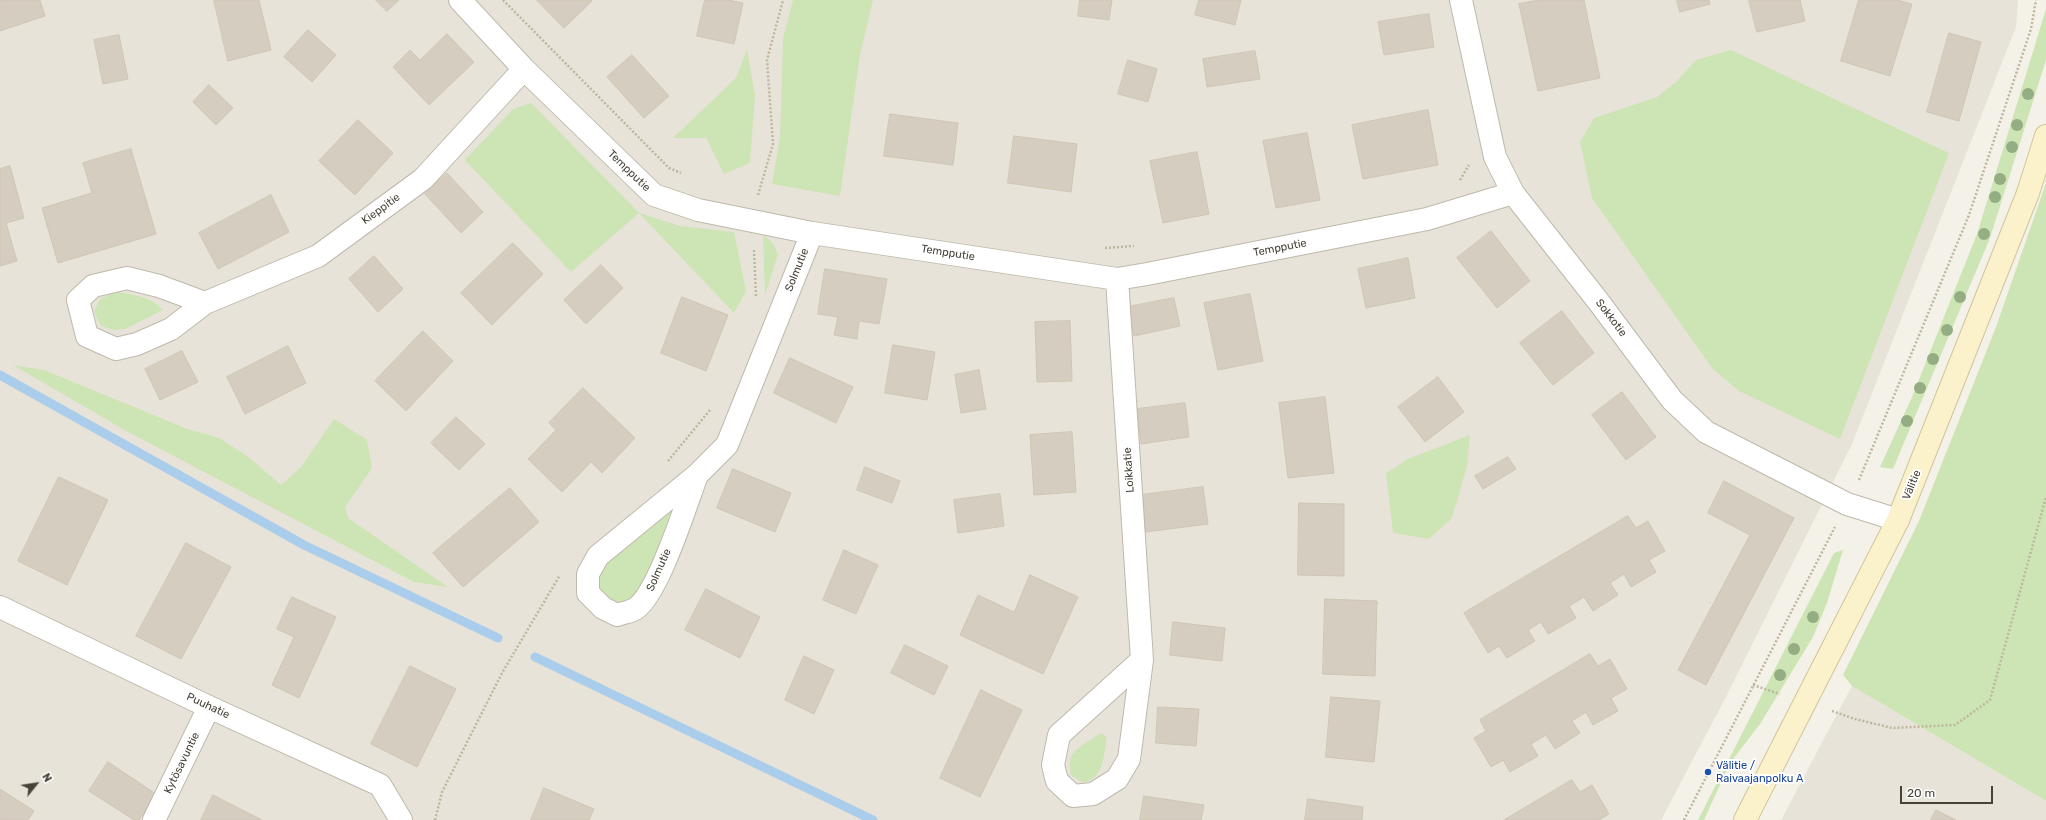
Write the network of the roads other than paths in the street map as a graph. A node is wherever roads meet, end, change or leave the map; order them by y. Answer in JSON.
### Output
{"nodes":[{"id":1,"x":460,"y":0,"type":"edge"},
{"id":2,"x":1461,"y":0,"type":"edge"},
{"id":3,"x":524,"y":69,"type":"junction"},
{"id":4,"x":2046,"y":136,"type":"edge"},
{"id":5,"x":1513,"y":193,"type":"junction"},
{"id":6,"x":812,"y":233,"type":"junction"},
{"id":7,"x":1117,"y":279,"type":"junction"},
{"id":8,"x":205,"y":303,"type":"junction"},
{"id":9,"x":697,"y":476,"type":"junction"},
{"id":10,"x":1898,"y":520,"type":"junction"},
{"id":11,"x":0,"y":606,"type":"edge"},
{"id":12,"x":1142,"y":660,"type":"junction"},
{"id":13,"x":209,"y":707,"type":"junction"},
{"id":14,"x":154,"y":820,"type":"edge"},
{"id":15,"x":402,"y":820,"type":"edge"},
{"id":16,"x":1745,"y":820,"type":"edge"}],
"edges":[{"from":1,"to":3,"type":"street","name":"Tempputie"},
{"from":2,"to":5,"type":"street","name":"Sokkotie"},
{"from":3,"to":6,"type":"street","name":"Tempputie"},
{"from":3,"to":8,"type":"street","name":"Kieppitie"},
{"from":4,"to":10,"type":"main road","name":"Välitie"},
{"from":5,"to":7,"type":"street","name":"Tempputie"},
{"from":5,"to":10,"type":"street","name":"Sokkotie"},
{"from":6,"to":7,"type":"street","name":"Tempputie"},
{"from":6,"to":9,"type":"street","name":"Solmutie"},
{"from":7,"to":12,"type":"street","name":"Loikkatie"},
{"from":8,"to":8,"type":"street","name":"Kieppitie"},
{"from":9,"to":9,"type":"street","name":"Solmutie"},
{"from":10,"to":16,"type":"main road","name":"Välitie"},
{"from":11,"to":13,"type":"street","name":"Puuhatie"},
{"from":12,"to":12,"type":"street","name":"Loikkatie"},
{"from":13,"to":14,"type":"street","name":"Kytösavuntie"},
{"from":13,"to":15,"type":"street","name":"Puuhatie"}]}
